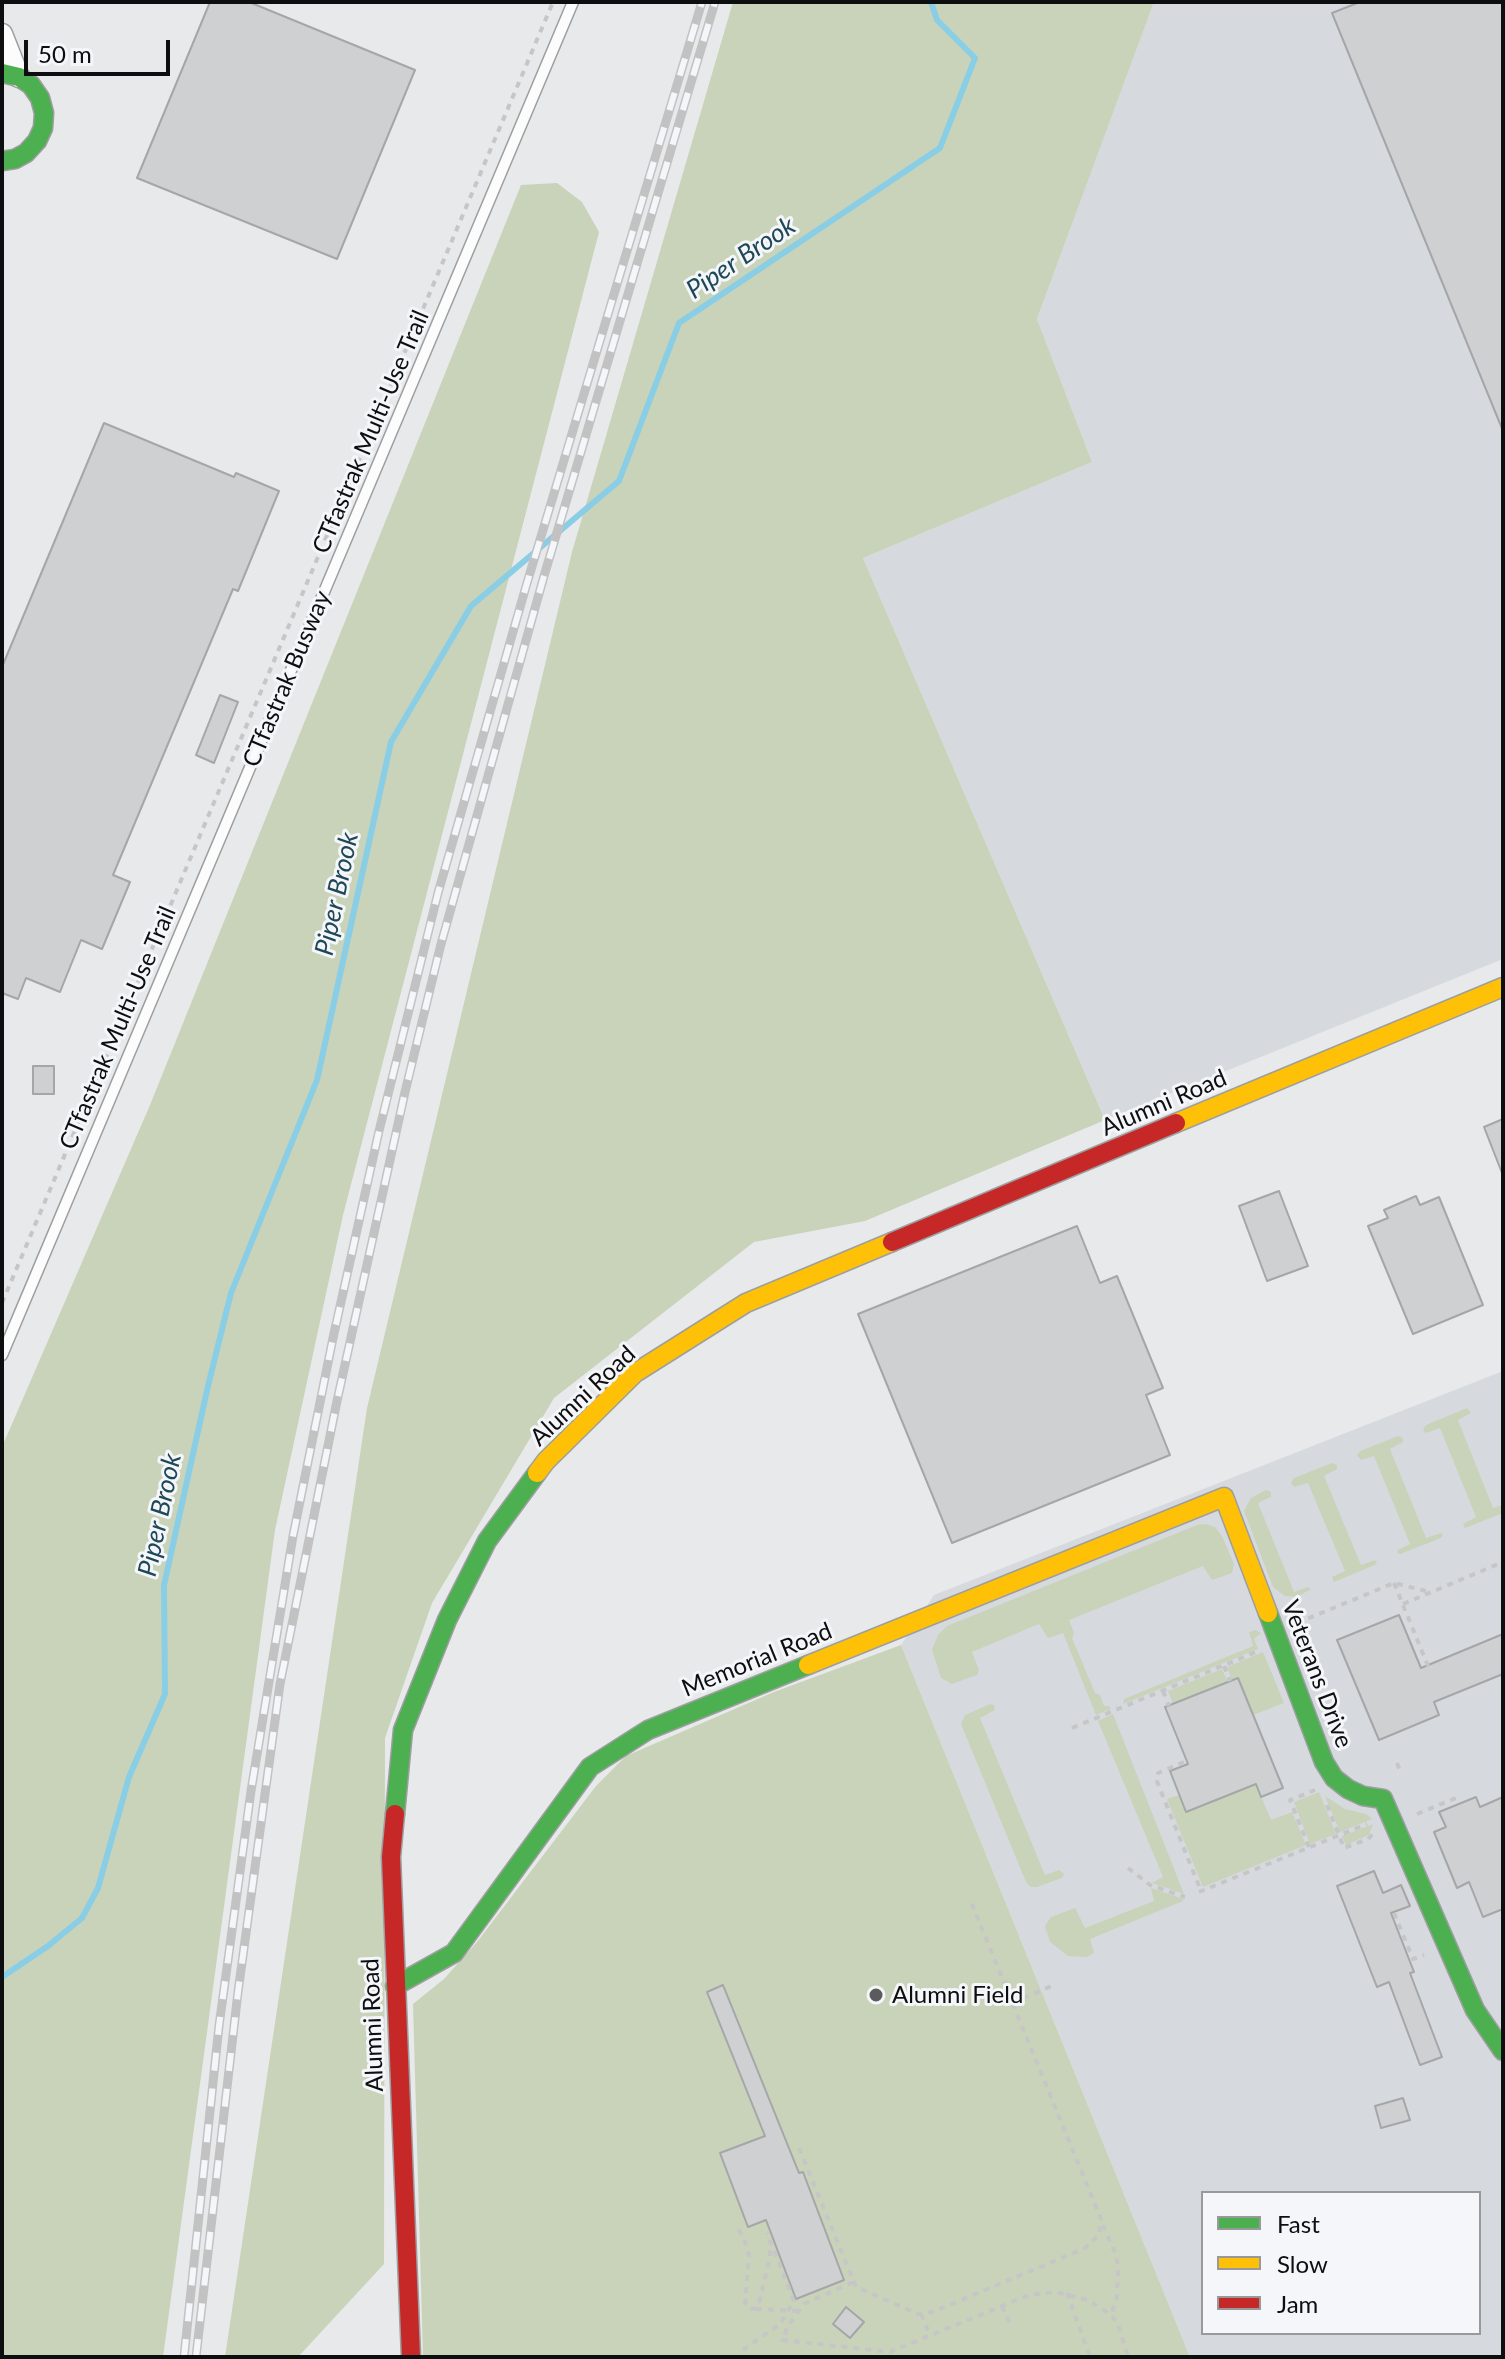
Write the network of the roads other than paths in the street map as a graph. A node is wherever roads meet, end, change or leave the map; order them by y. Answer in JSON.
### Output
{"nodes":[{"id":1,"x":573,"y":2,"type":"edge"},
{"id":2,"x":2,"y":34,"type":"edge"},
{"id":3,"x":10,"y":75,"type":"edge"},
{"id":4,"x":2,"y":161,"type":"edge"},
{"id":5,"x":1503,"y":987,"type":"edge"},
{"id":6,"x":2,"y":1355,"type":"edge"},
{"id":7,"x":1224,"y":1497,"type":"joint"},
{"id":8,"x":395,"y":1986,"type":"junction"},
{"id":9,"x":1503,"y":2051,"type":"edge"},
{"id":10,"x":411,"y":2357,"type":"edge"}],
"edges":[{"from":1,"to":6,"type":"lane","name":"CTfastrak Busway"},
{"from":2,"to":3,"type":"street"},
{"from":3,"to":4,"type":"street"},
{"from":5,"to":8,"type":"street","name":"Alumni Road"},
{"from":7,"to":8,"type":"street","name":"Memorial Road"},
{"from":7,"to":9,"type":"street","name":"Veterans Drive"},
{"from":8,"to":10,"type":"street","name":"Alumni Road"}]}
